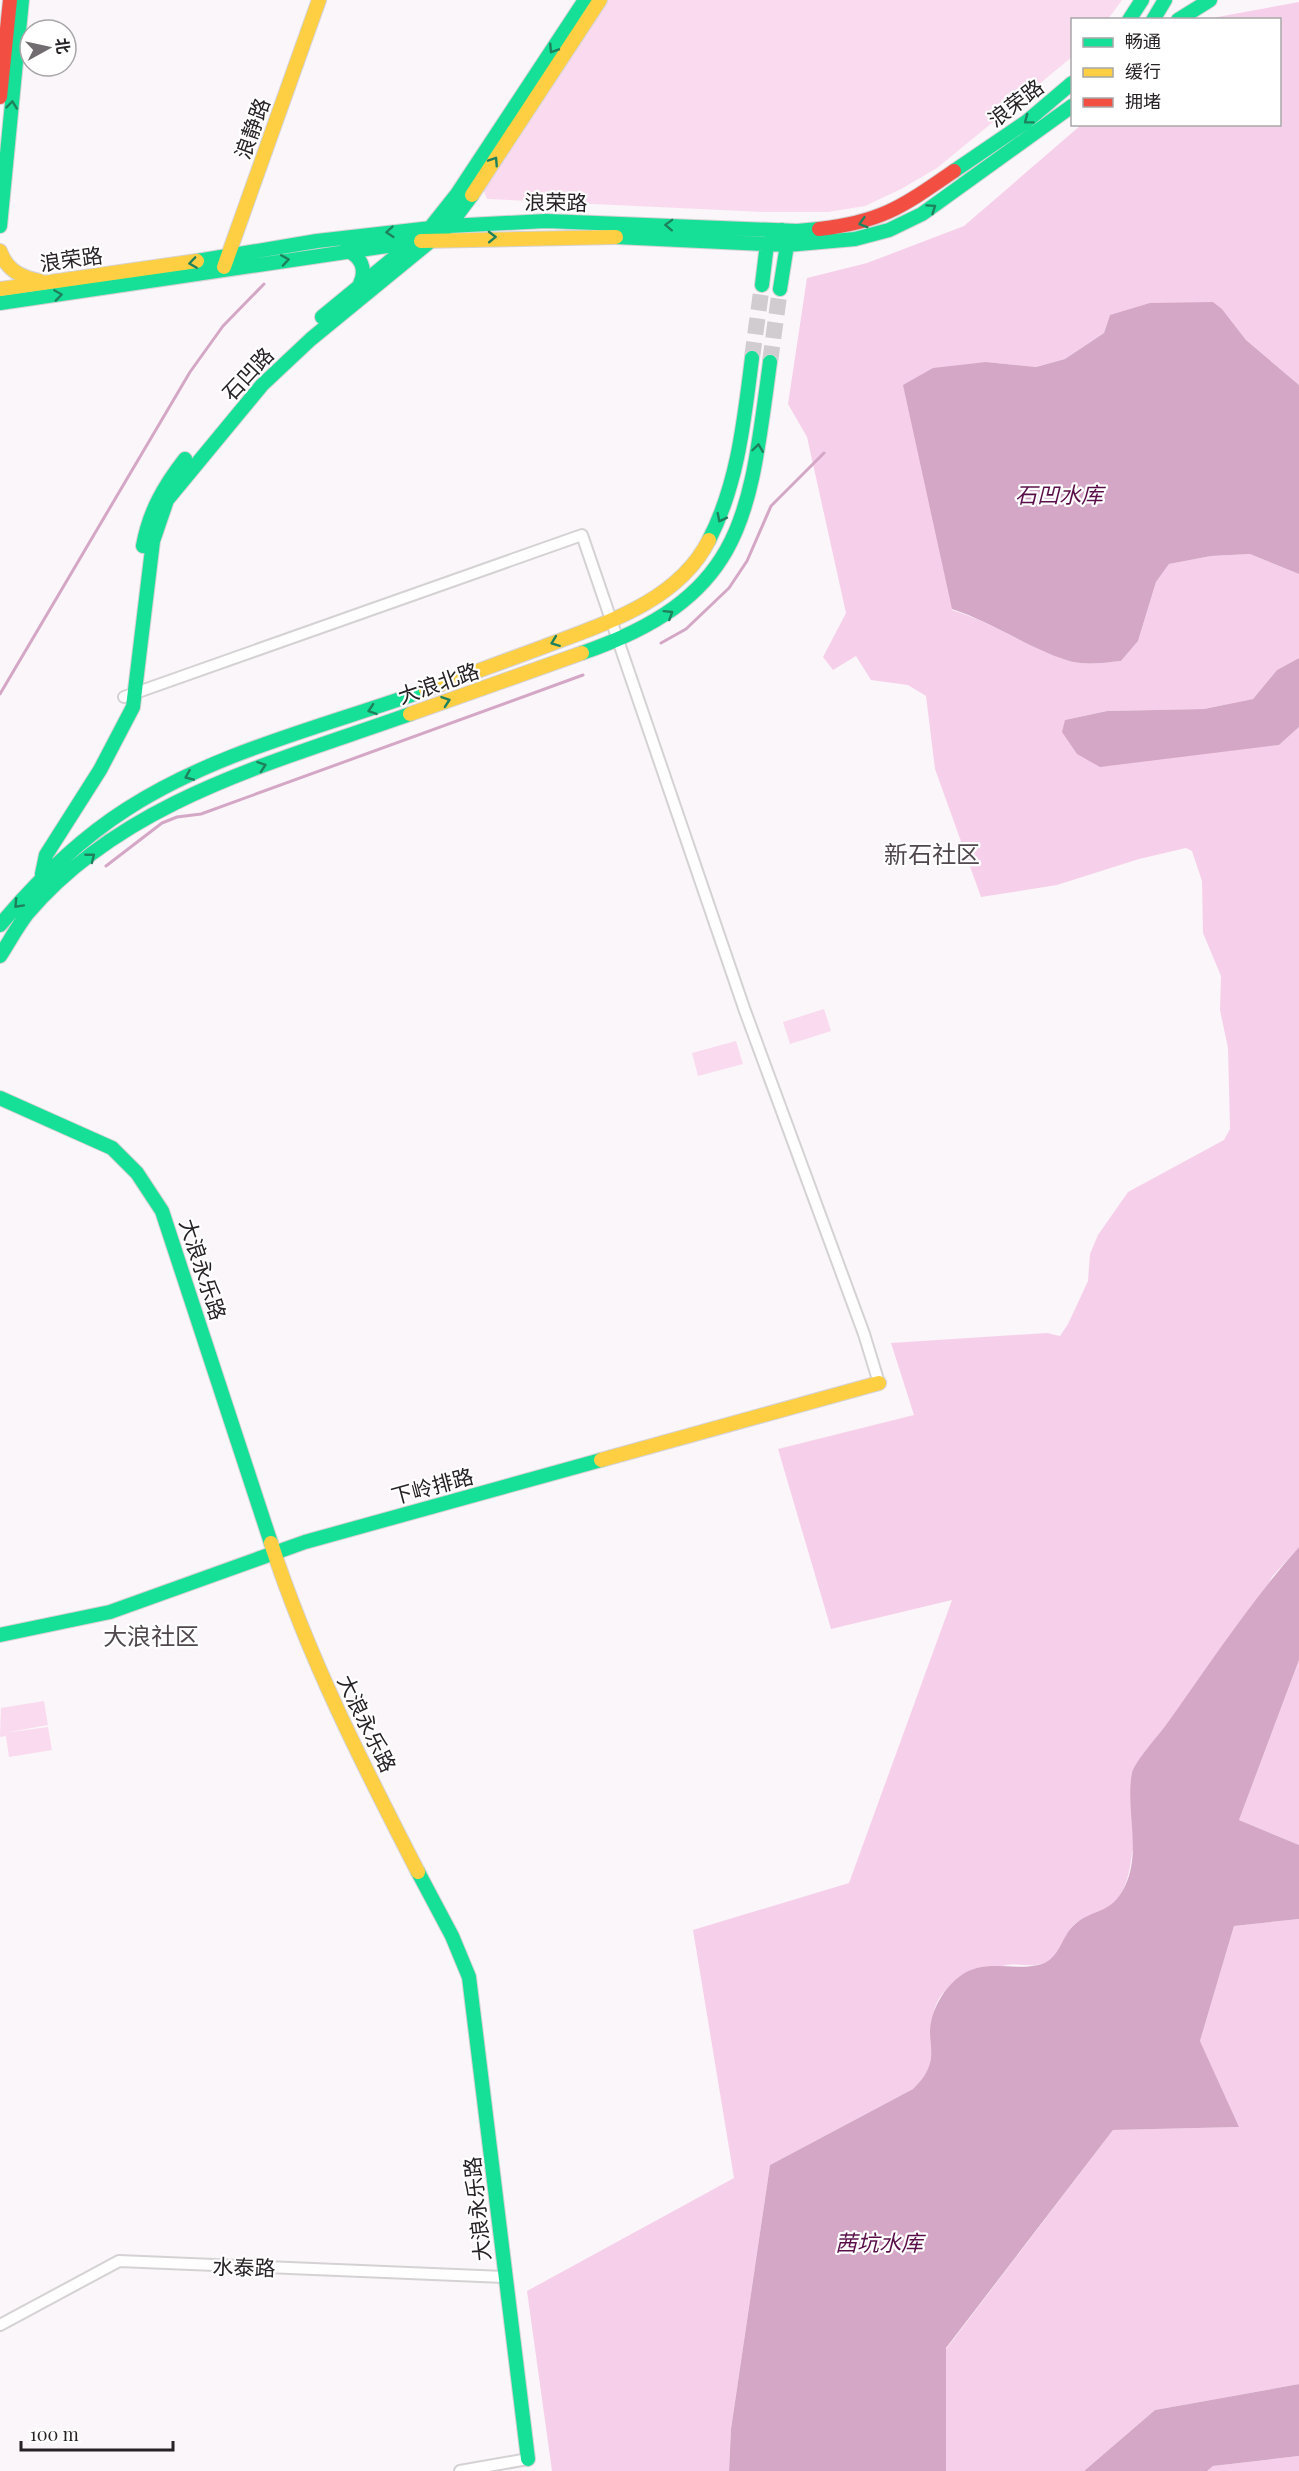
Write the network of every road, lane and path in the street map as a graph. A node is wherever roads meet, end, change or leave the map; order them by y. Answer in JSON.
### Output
{"nodes":[{"id":1,"x":10,"y":0,"type":"edge"},
{"id":2,"x":22,"y":0,"type":"edge"},
{"id":3,"x":319,"y":0,"type":"edge"},
{"id":4,"x":585,"y":0,"type":"edge"},
{"id":5,"x":600,"y":0,"type":"edge"},
{"id":6,"x":1142,"y":0,"type":"edge"},
{"id":7,"x":1165,"y":0,"type":"edge"},
{"id":8,"x":1210,"y":0,"type":"edge"},
{"id":9,"x":1130,"y":18,"type":"edge"},
{"id":10,"x":1154,"y":18,"type":"edge"},
{"id":11,"x":1181,"y":18,"type":"edge"},
{"id":12,"x":1071,"y":84,"type":"edge"},
{"id":13,"x":0,"y":97,"type":"edge"},
{"id":14,"x":1071,"y":107,"type":"edge"},
{"id":15,"x":0,"y":226,"type":"edge"},
{"id":16,"x":449,"y":226,"type":"junction"},
{"id":17,"x":782,"y":230,"type":"junction"},
{"id":18,"x":432,"y":233,"type":"junction"},
{"id":19,"x":414,"y":241,"type":"junction"},
{"id":20,"x":767,"y":244,"type":"junction"},
{"id":21,"x":787,"y":245,"type":"junction"},
{"id":22,"x":346,"y":250,"type":"junction"},
{"id":23,"x":0,"y":251,"type":"edge"},
{"id":24,"x":225,"y":264,"type":"junction"},
{"id":25,"x":49,"y":282,"type":"junction"},
{"id":26,"x":360,"y":284,"type":"junction"},
{"id":27,"x":762,"y":285,"type":"tunnel mouth"},
{"id":28,"x":0,"y":289,"type":"edge"},
{"id":29,"x":780,"y":289,"type":"tunnel mouth"},
{"id":30,"x":0,"y":303,"type":"edge"},
{"id":31,"x":752,"y":358,"type":"tunnel mouth"},
{"id":32,"x":770,"y":362,"type":"tunnel mouth"},
{"id":33,"x":610,"y":621,"type":"junction"},
{"id":34,"x":617,"y":641,"type":"junction"},
{"id":35,"x":130,"y":695,"type":"junction"},
{"id":36,"x":46,"y":875,"type":"junction"},
{"id":37,"x":0,"y":925,"type":"edge"},
{"id":38,"x":0,"y":956,"type":"edge"},
{"id":39,"x":0,"y":1098,"type":"edge"},
{"id":40,"x":879,"y":1383,"type":"joint"},
{"id":41,"x":274,"y":1553,"type":"junction"},
{"id":42,"x":0,"y":1635,"type":"edge"},
{"id":43,"x":504,"y":2277,"type":"junction"},
{"id":44,"x":0,"y":2325,"type":"edge"},
{"id":45,"x":528,"y":2459,"type":"joint"},
{"id":46,"x":460,"y":2471,"type":"edge"}],
"edges":[{"from":1,"to":13,"type":"main road"},
{"from":15,"to":2,"type":"main road","one_way":true},
{"from":3,"to":24,"type":"main road","name":"浪静路"},
{"from":4,"to":18,"type":"main road","name":"石凹路","one_way":true},
{"from":16,"to":5,"type":"main road","one_way":true},
{"from":6,"to":9,"type":"main road"},
{"from":7,"to":10,"type":"main road"},
{"from":8,"to":11,"type":"main road"},
{"from":12,"to":17,"type":"main road","name":"浪荣路","one_way":true},
{"from":21,"to":14,"type":"main road","name":"浪荣路","one_way":true},
{"from":17,"to":16,"type":"main road","name":"浪荣路","one_way":true},
{"from":16,"to":18,"type":"main road","name":"浪荣路"},
{"from":17,"to":20,"type":"main road"},
{"from":17,"to":21,"type":"main road"},
{"from":18,"to":19,"type":"main road","name":"石凹路"},
{"from":18,"to":20,"type":"main road","name":"浪荣路","one_way":true},
{"from":18,"to":24,"type":"main road","name":"浪荣路","one_way":true},
{"from":18,"to":35,"type":"main road","name":"石凹路"},
{"from":19,"to":22,"type":"main road","name":"浪荣路"},
{"from":19,"to":26,"type":"main road","name":"石凹路"},
{"from":20,"to":21,"type":"main road","name":"浪荣路"},
{"from":20,"to":27,"type":"main road"},
{"from":21,"to":29,"type":"main road"},
{"from":24,"to":22,"type":"main road","name":"浪荣路","one_way":true},
{"from":22,"to":26,"type":"main road"},
{"from":23,"to":25,"type":"main road"},
{"from":24,"to":25,"type":"main road","name":"浪荣路","one_way":true},
{"from":30,"to":24,"type":"main road","name":"浪荣路","one_way":true},
{"from":25,"to":28,"type":"main road","name":"浪荣路"},
{"from":26,"to":35,"type":"main road","name":"石凹路"},
{"from":31,"to":33,"type":"main road","name":"大浪北路","one_way":true},
{"from":34,"to":32,"type":"main road","name":"大浪北路","one_way":true},
{"from":33,"to":34,"type":"street"},
{"from":33,"to":35,"type":"street"},
{"from":33,"to":36,"type":"main road","name":"大浪北路","one_way":true},
{"from":38,"to":34,"type":"main road","name":"大浪北路","one_way":true},
{"from":34,"to":40,"type":"street"},
{"from":35,"to":36,"type":"main road","name":"石凹路"},
{"from":36,"to":37,"type":"main road","name":"大浪北路","one_way":true},
{"from":39,"to":41,"type":"main road","name":"大浪永乐路"},
{"from":40,"to":41,"type":"main road","name":"下岭排路"},
{"from":41,"to":42,"type":"main road","name":"下岭排路"},
{"from":41,"to":43,"type":"main road","name":"大浪永乐路"},
{"from":43,"to":44,"type":"street","name":"水泰路"},
{"from":43,"to":45,"type":"main road","name":"大浪永乐路"},
{"from":45,"to":46,"type":"street"}]}
